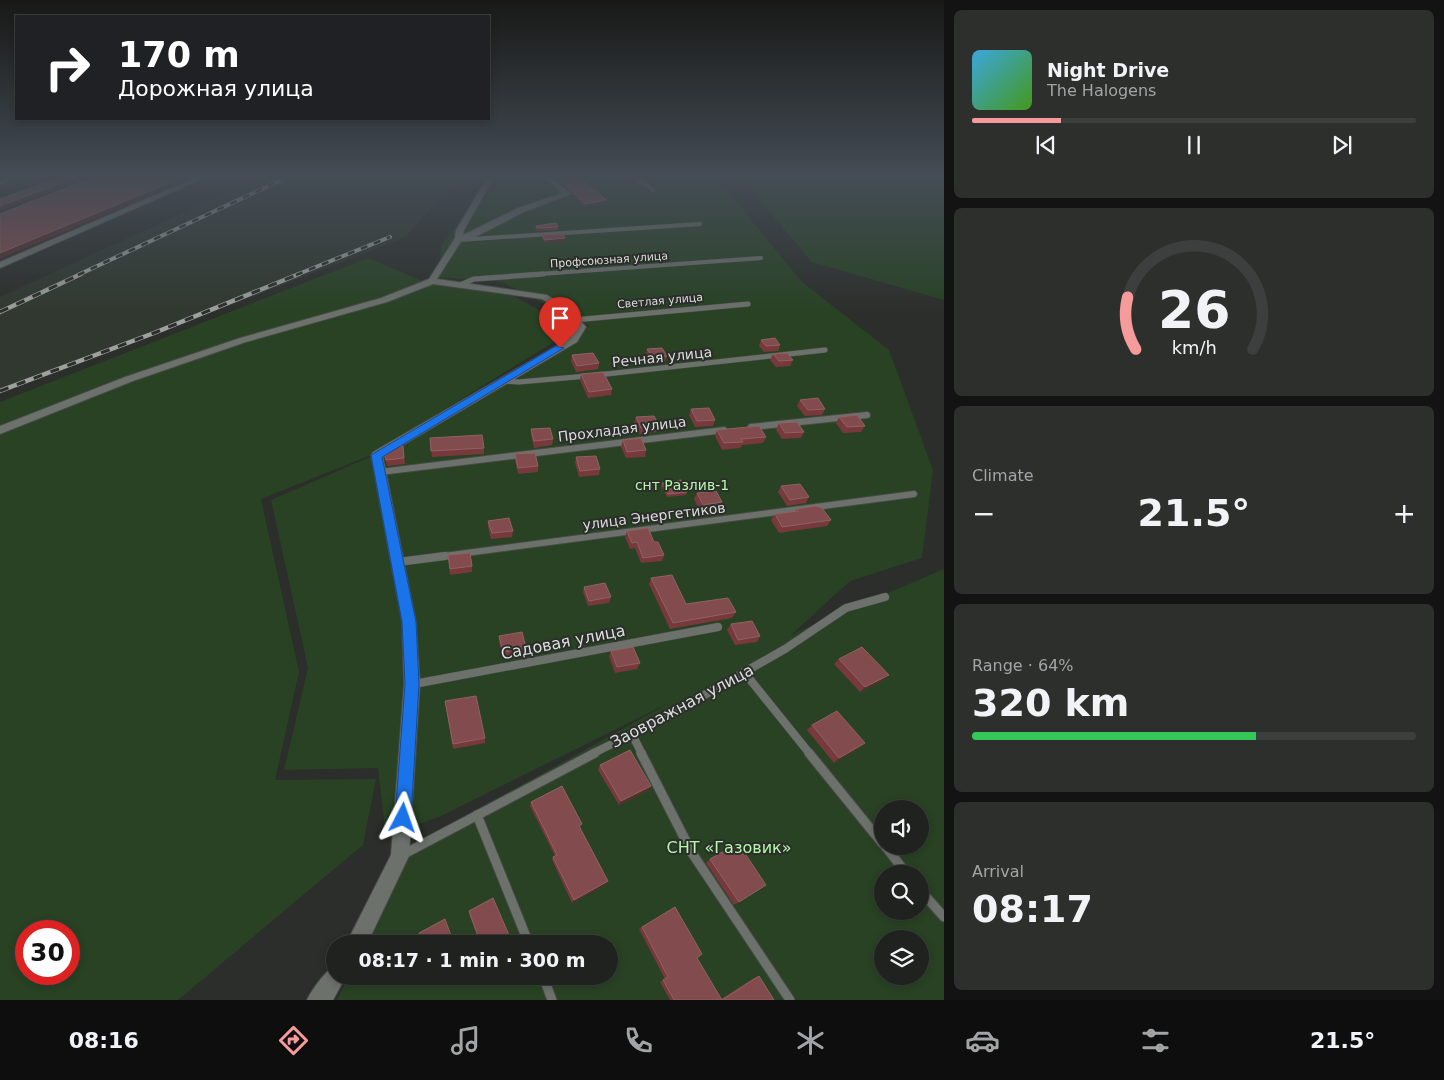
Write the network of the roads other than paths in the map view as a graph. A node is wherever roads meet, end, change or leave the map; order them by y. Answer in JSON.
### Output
{"nodes":[{"id":1,"x":98,"y":222,"type":"edge"},
{"id":2,"x":465,"y":222,"type":"edge"},
{"id":3,"x":497,"y":222,"type":"edge"},
{"id":4,"x":700,"y":224,"type":"dead end"},
{"id":5,"x":458,"y":239,"type":"junction"},
{"id":6,"x":761,"y":258,"type":"dead end"},
{"id":7,"x":0,"y":265,"type":"edge"},
{"id":8,"x":432,"y":280,"type":"junction"},
{"id":9,"x":460,"y":285,"type":"junction"},
{"id":10,"x":748,"y":304,"type":"dead end"},
{"id":11,"x":574,"y":320,"type":"junction"},
{"id":12,"x":825,"y":350,"type":"dead end"},
{"id":13,"x":501,"y":381,"type":"junction"},
{"id":14,"x":866,"y":414,"type":"dead end"},
{"id":15,"x":743,"y":428,"type":"edge"},
{"id":16,"x":734,"y":429,"type":"edge"},
{"id":17,"x":0,"y":430,"type":"edge"},
{"id":18,"x":380,"y":472,"type":"junction"},
{"id":19,"x":914,"y":494,"type":"dead end"},
{"id":20,"x":398,"y":562,"type":"junction"},
{"id":21,"x":885,"y":597,"type":"dead end"},
{"id":22,"x":718,"y":627,"type":"dead end"},
{"id":23,"x":744,"y":672,"type":"junction"},
{"id":24,"x":412,"y":684,"type":"junction"},
{"id":25,"x":632,"y":734,"type":"junction"},
{"id":26,"x":477,"y":815,"type":"junction"},
{"id":27,"x":874,"y":833,"type":"edge"},
{"id":28,"x":892,"y":855,"type":"edge"},
{"id":29,"x":400,"y":856,"type":"junction"},
{"id":30,"x":900,"y":865,"type":"edge"},
{"id":31,"x":929,"y":900,"type":"edge"},
{"id":32,"x":944,"y":917,"type":"edge"},
{"id":33,"x":360,"y":935,"type":"edge"},
{"id":34,"x":526,"y":935,"type":"edge"},
{"id":35,"x":330,"y":985,"type":"edge"},
{"id":36,"x":546,"y":985,"type":"edge"},
{"id":37,"x":318,"y":1000,"type":"edge"},
{"id":38,"x":552,"y":1000,"type":"edge"},
{"id":39,"x":790,"y":1000,"type":"edge"}],
"edges":[{"from":1,"to":7,"type":"street"},
{"from":2,"to":5,"type":"street"},
{"from":3,"to":5,"type":"street"},
{"from":4,"to":5,"type":"lane"},
{"from":5,"to":8,"type":"street"},
{"from":6,"to":9,"type":"lane","name":"Профсоюзная улица"},
{"from":8,"to":9,"type":"street"},
{"from":8,"to":17,"type":"street"},
{"from":9,"to":11,"type":"street"},
{"from":10,"to":11,"type":"lane","name":"Светлая улица"},
{"from":11,"to":13,"type":"street"},
{"from":12,"to":13,"type":"lane","name":"Речная улица"},
{"from":13,"to":18,"type":"street"},
{"from":14,"to":15,"type":"lane"},
{"from":16,"to":18,"type":"lane","name":"Прохладая улица"},
{"from":18,"to":20,"type":"street"},
{"from":19,"to":20,"type":"lane","name":"улица Энергетиков"},
{"from":20,"to":24,"type":"street"},
{"from":21,"to":23,"type":"lane","name":"Заовражная улица"},
{"from":22,"to":24,"type":"lane","name":"Садовая улица"},
{"from":23,"to":25,"type":"lane","name":"Заовражная улица"},
{"from":23,"to":27,"type":"lane"},
{"from":24,"to":29,"type":"street"},
{"from":25,"to":26,"type":"lane","name":"Заовражная улица"},
{"from":25,"to":39,"type":"lane"},
{"from":26,"to":29,"type":"lane","name":"Заовражная улица"},
{"from":26,"to":34,"type":"lane"},
{"from":28,"to":30,"type":"lane"},
{"from":29,"to":33,"type":"street"},
{"from":31,"to":32,"type":"lane"},
{"from":35,"to":37,"type":"street"},
{"from":36,"to":38,"type":"lane"}]}
